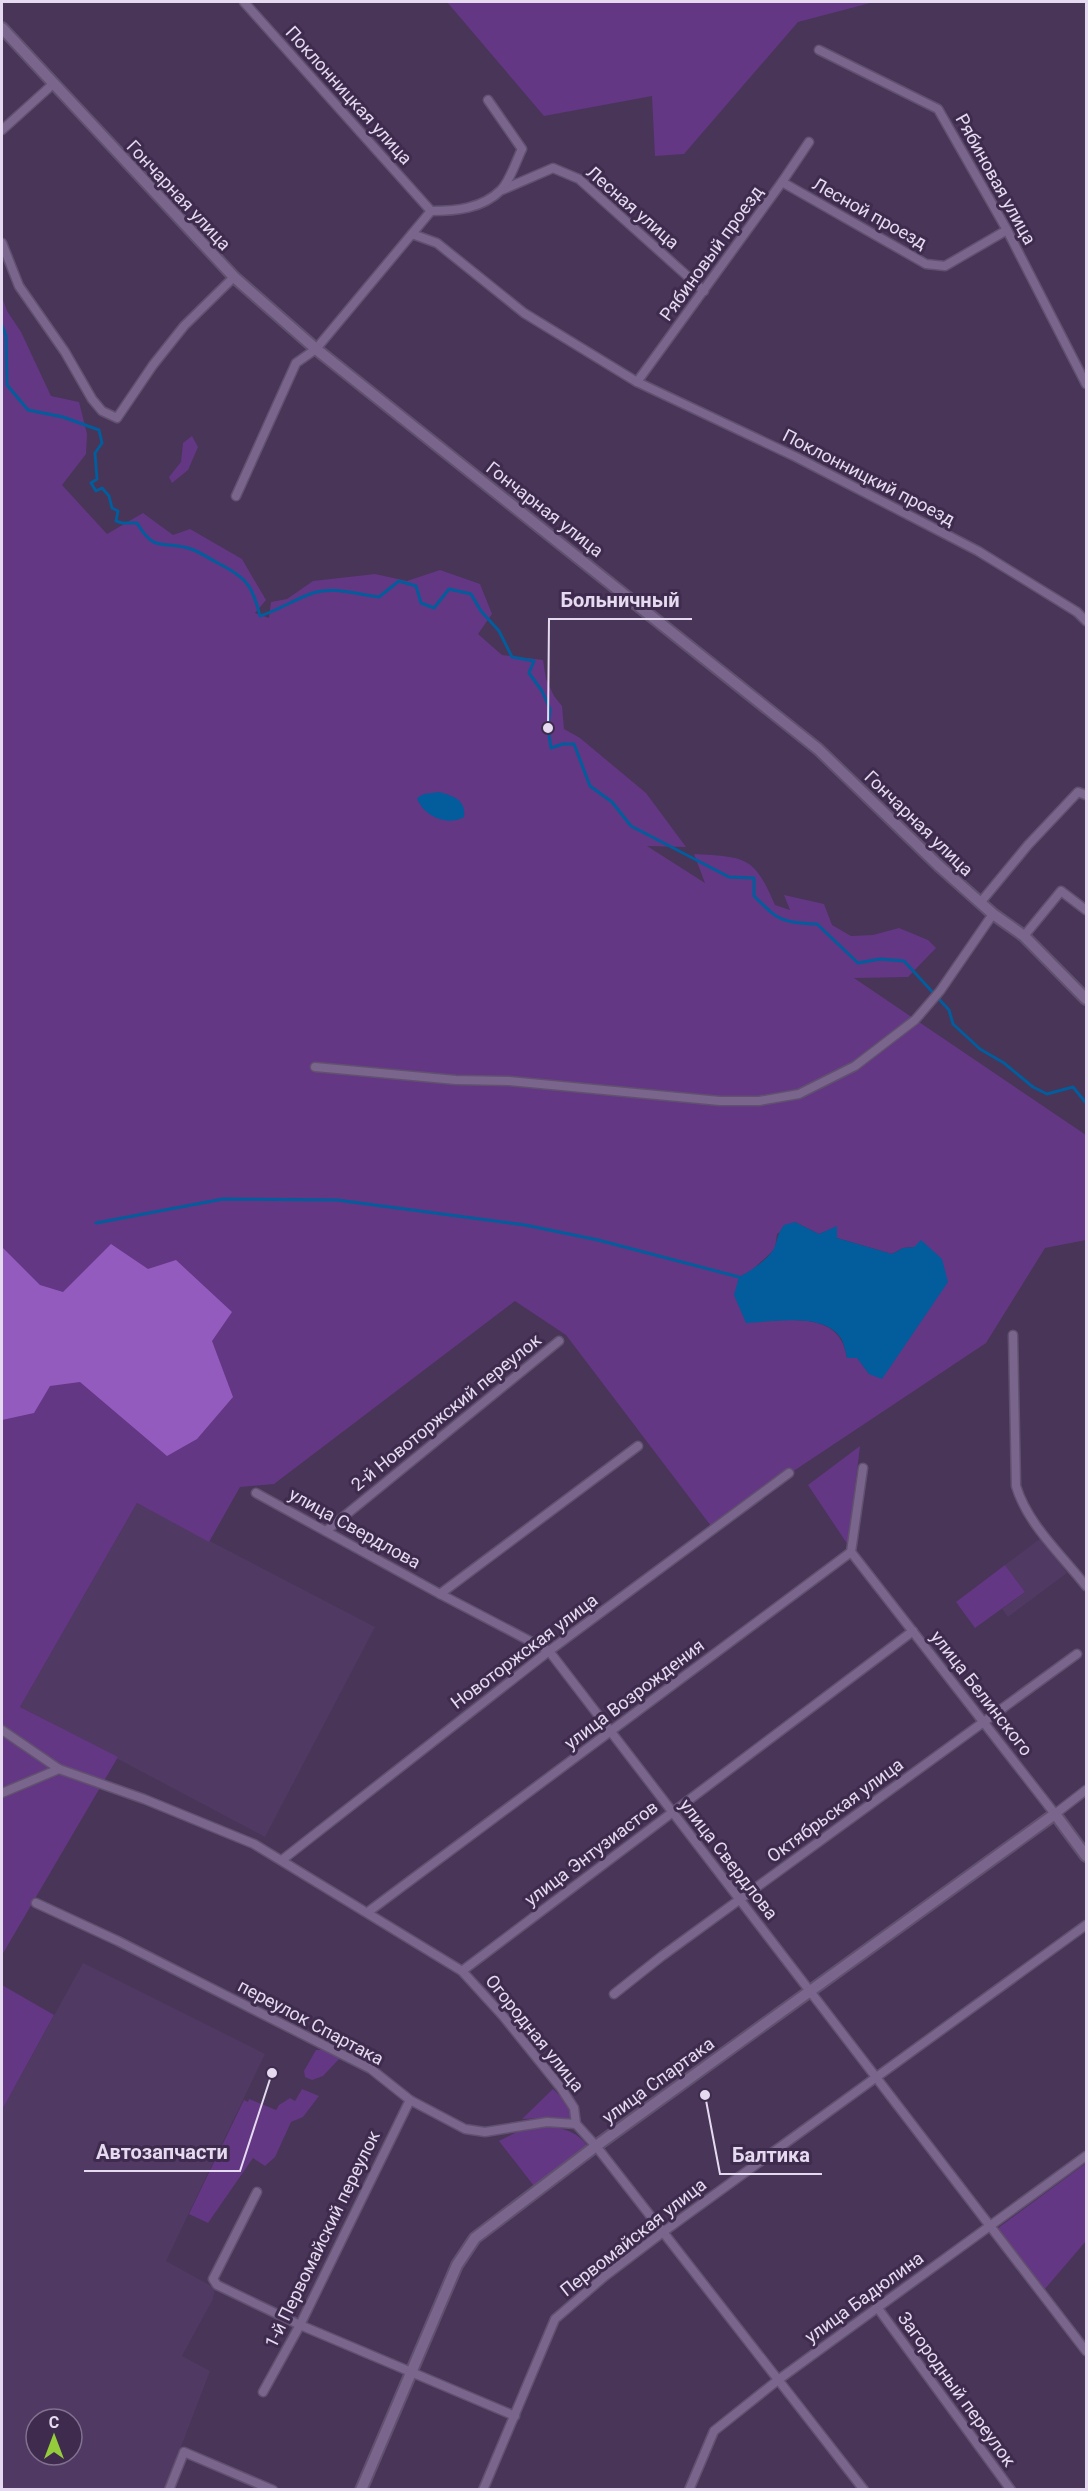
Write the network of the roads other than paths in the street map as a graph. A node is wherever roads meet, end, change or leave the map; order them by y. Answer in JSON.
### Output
{"nodes":[{"id":1,"x":244,"y":2,"type":"edge"},
{"id":2,"x":2,"y":28,"type":"edge"},
{"id":3,"x":819,"y":50,"type":"dead end"},
{"id":4,"x":53,"y":84,"type":"junction"},
{"id":5,"x":488,"y":100,"type":"dead end"},
{"id":6,"x":2,"y":130,"type":"edge"},
{"id":7,"x":809,"y":142,"type":"dead end"},
{"id":8,"x":782,"y":182,"type":"junction"},
{"id":9,"x":501,"y":190,"type":"junction"},
{"id":10,"x":431,"y":211,"type":"junction"},
{"id":11,"x":1007,"y":230,"type":"junction"},
{"id":12,"x":412,"y":234,"type":"junction"},
{"id":13,"x":2,"y":243,"type":"edge"},
{"id":14,"x":234,"y":277,"type":"junction"},
{"id":15,"x":704,"y":291,"type":"junction"},
{"id":16,"x":316,"y":349,"type":"junction"},
{"id":17,"x":637,"y":382,"type":"junction"},
{"id":18,"x":1086,"y":384,"type":"edge"},
{"id":19,"x":237,"y":496,"type":"dead end"},
{"id":20,"x":1086,"y":621,"type":"edge"},
{"id":21,"x":1086,"y":795,"type":"edge"},
{"id":22,"x":980,"y":903,"type":"junction"},
{"id":23,"x":1086,"y":910,"type":"edge"},
{"id":24,"x":993,"y":914,"type":"junction"},
{"id":25,"x":1024,"y":936,"type":"junction"},
{"id":26,"x":1086,"y":999,"type":"edge"},
{"id":27,"x":315,"y":1067,"type":"dead end"},
{"id":28,"x":1013,"y":1335,"type":"dead end"},
{"id":29,"x":559,"y":1341,"type":"dead end"},
{"id":30,"x":638,"y":1446,"type":"dead end"},
{"id":31,"x":863,"y":1468,"type":"dead end"},
{"id":32,"x":789,"y":1473,"type":"dead end"},
{"id":33,"x":256,"y":1493,"type":"dead end"},
{"id":34,"x":326,"y":1531,"type":"junction"},
{"id":35,"x":851,"y":1552,"type":"junction"},
{"id":36,"x":1086,"y":1586,"type":"edge"},
{"id":37,"x":440,"y":1594,"type":"junction"},
{"id":38,"x":913,"y":1631,"type":"junction"},
{"id":39,"x":549,"y":1651,"type":"junction"},
{"id":40,"x":1077,"y":1654,"type":"dead end"},
{"id":41,"x":984,"y":1722,"type":"junction"},
{"id":42,"x":2,"y":1730,"type":"edge"},
{"id":43,"x":612,"y":1732,"type":"junction"},
{"id":44,"x":59,"y":1769,"type":"junction"},
{"id":45,"x":1086,"y":1790,"type":"edge"},
{"id":46,"x":2,"y":1793,"type":"edge"},
{"id":47,"x":673,"y":1813,"type":"junction"},
{"id":48,"x":1055,"y":1814,"type":"junction"},
{"id":49,"x":1086,"y":1856,"type":"edge"},
{"id":50,"x":282,"y":1860,"type":"junction"},
{"id":51,"x":741,"y":1900,"type":"junction"},
{"id":52,"x":36,"y":1903,"type":"dead end"},
{"id":53,"x":368,"y":1912,"type":"junction"},
{"id":54,"x":1086,"y":1926,"type":"edge"},
{"id":55,"x":462,"y":1971,"type":"junction"},
{"id":56,"x":810,"y":1991,"type":"junction"},
{"id":57,"x":614,"y":1994,"type":"dead end"},
{"id":58,"x":877,"y":2079,"type":"junction"},
{"id":59,"x":410,"y":2100,"type":"junction"},
{"id":60,"x":576,"y":2124,"type":"junction"},
{"id":61,"x":596,"y":2146,"type":"junction"},
{"id":62,"x":1086,"y":2156,"type":"edge"},
{"id":63,"x":257,"y":2192,"type":"dead end"},
{"id":64,"x":991,"y":2226,"type":"junction"},
{"id":65,"x":663,"y":2232,"type":"junction"},
{"id":66,"x":877,"y":2307,"type":"junction"},
{"id":67,"x":300,"y":2325,"type":"junction"},
{"id":68,"x":1086,"y":2351,"type":"edge"},
{"id":69,"x":410,"y":2373,"type":"junction"},
{"id":70,"x":778,"y":2380,"type":"junction"},
{"id":71,"x":263,"y":2392,"type":"dead end"},
{"id":72,"x":515,"y":2416,"type":"junction"},
{"id":73,"x":169,"y":2490,"type":"edge"},
{"id":74,"x":273,"y":2490,"type":"edge"},
{"id":75,"x":361,"y":2490,"type":"edge"},
{"id":76,"x":483,"y":2490,"type":"edge"},
{"id":77,"x":689,"y":2490,"type":"edge"},
{"id":78,"x":864,"y":2490,"type":"edge"},
{"id":79,"x":1011,"y":2490,"type":"edge"}],
"edges":[{"from":1,"to":10,"type":"street","name":"Поклонницкая улица"},
{"from":2,"to":4,"type":"street","name":"Гончарная улица"},
{"from":3,"to":11,"type":"street","name":"Рябиновая улица"},
{"from":4,"to":6,"type":"street"},
{"from":4,"to":14,"type":"street","name":"Гончарная улица"},
{"from":5,"to":9,"type":"street"},
{"from":7,"to":8,"type":"street","name":"Рябиновый проезд"},
{"from":8,"to":11,"type":"street","name":"Лесной проезд"},
{"from":8,"to":15,"type":"street","name":"Рябиновый проезд"},
{"from":9,"to":10,"type":"street","name":"Лесная улица"},
{"from":9,"to":15,"type":"street","name":"Лесная улица"},
{"from":10,"to":12,"type":"street"},
{"from":11,"to":18,"type":"street","name":"Рябиновая улица"},
{"from":12,"to":16,"type":"street"},
{"from":12,"to":17,"type":"street","name":"Поклонницкий проезд"},
{"from":13,"to":14,"type":"street"},
{"from":14,"to":16,"type":"street","name":"Гончарная улица"},
{"from":15,"to":17,"type":"street","name":"Рябиновый проезд"},
{"from":16,"to":19,"type":"street"},
{"from":16,"to":22,"type":"street","name":"Гончарная улица"},
{"from":17,"to":20,"type":"street","name":"Поклонницкий проезд"},
{"from":21,"to":22,"type":"street"},
{"from":22,"to":24,"type":"street","name":"Гончарная улица"},
{"from":23,"to":25,"type":"street"},
{"from":24,"to":25,"type":"street","name":"Гончарная улица"},
{"from":24,"to":27,"type":"street"},
{"from":25,"to":26,"type":"street","name":"Гончарная улица"},
{"from":28,"to":36,"type":"street"},
{"from":29,"to":34,"type":"street","name":"2-й Новоторжский переулок"},
{"from":30,"to":37,"type":"street"},
{"from":31,"to":35,"type":"street"},
{"from":32,"to":39,"type":"street","name":"Новоторжская улица"},
{"from":33,"to":34,"type":"street","name":"улица Свердлова"},
{"from":34,"to":37,"type":"street","name":"улица Свердлова"},
{"from":35,"to":38,"type":"street","name":"улица Белинского"},
{"from":35,"to":43,"type":"street","name":"улица Возрождения"},
{"from":37,"to":39,"type":"street","name":"улица Свердлова"},
{"from":38,"to":41,"type":"street","name":"улица Белинского"},
{"from":38,"to":47,"type":"street","name":"улица Энтузиастов"},
{"from":39,"to":43,"type":"street","name":"улица Свердлова"},
{"from":39,"to":50,"type":"street","name":"Новоторжская улица"},
{"from":40,"to":41,"type":"street","name":"Октябрьская улица"},
{"from":41,"to":48,"type":"street","name":"улица Белинского"},
{"from":41,"to":51,"type":"street","name":"Октябрьская улица"},
{"from":42,"to":44,"type":"street","name":"Огородная улица"},
{"from":43,"to":47,"type":"street","name":"улица Свердлова"},
{"from":43,"to":53,"type":"street","name":"улица Возрождения"},
{"from":44,"to":46,"type":"street"},
{"from":44,"to":50,"type":"street","name":"Огородная улица"},
{"from":45,"to":48,"type":"street","name":"улица Спартака"},
{"from":47,"to":51,"type":"street","name":"улица Свердлова"},
{"from":47,"to":55,"type":"street","name":"улица Энтузиастов"},
{"from":48,"to":49,"type":"street","name":"улица Белинского"},
{"from":48,"to":56,"type":"street","name":"улица Спартака"},
{"from":50,"to":53,"type":"street","name":"Огородная улица"},
{"from":51,"to":56,"type":"street","name":"улица Свердлова"},
{"from":51,"to":57,"type":"street","name":"Октябрьская улица"},
{"from":52,"to":59,"type":"street","name":"переулок Спартака"},
{"from":53,"to":55,"type":"street","name":"Огородная улица"},
{"from":54,"to":58,"type":"street","name":"Первомайская улица"},
{"from":55,"to":60,"type":"street","name":"Огородная улица"},
{"from":56,"to":58,"type":"street","name":"улица Свердлова"},
{"from":56,"to":61,"type":"street","name":"улица Спартака"},
{"from":58,"to":64,"type":"street","name":"улица Свердлова"},
{"from":58,"to":65,"type":"street","name":"Первомайская улица"},
{"from":59,"to":60,"type":"street","name":"переулок Спартака"},
{"from":59,"to":67,"type":"street","name":"1-й Первомайский переулок"},
{"from":60,"to":61,"type":"street","name":"Огородная улица"},
{"from":61,"to":65,"type":"street","name":"Огородная улица"},
{"from":61,"to":69,"type":"street","name":"улица Спартака"},
{"from":62,"to":64,"type":"street","name":"улица Бадюлина"},
{"from":63,"to":67,"type":"street"},
{"from":64,"to":66,"type":"street","name":"улица Бадюлина"},
{"from":64,"to":68,"type":"street","name":"улица Свердлова"},
{"from":65,"to":70,"type":"street","name":"Огородная улица"},
{"from":65,"to":72,"type":"street","name":"Первомайская улица"},
{"from":66,"to":70,"type":"street","name":"улица Бадюлина"},
{"from":66,"to":79,"type":"street","name":"Загородный переулок"},
{"from":67,"to":69,"type":"street"},
{"from":67,"to":71,"type":"street","name":"1-й Первомайский переулок"},
{"from":69,"to":72,"type":"street"},
{"from":69,"to":75,"type":"street","name":"улица Спартака"},
{"from":70,"to":77,"type":"street","name":"улица Бадюлина"},
{"from":70,"to":78,"type":"street","name":"Огородная улица"},
{"from":72,"to":76,"type":"street","name":"Первомайская улица"},
{"from":73,"to":74,"type":"street"}]}
